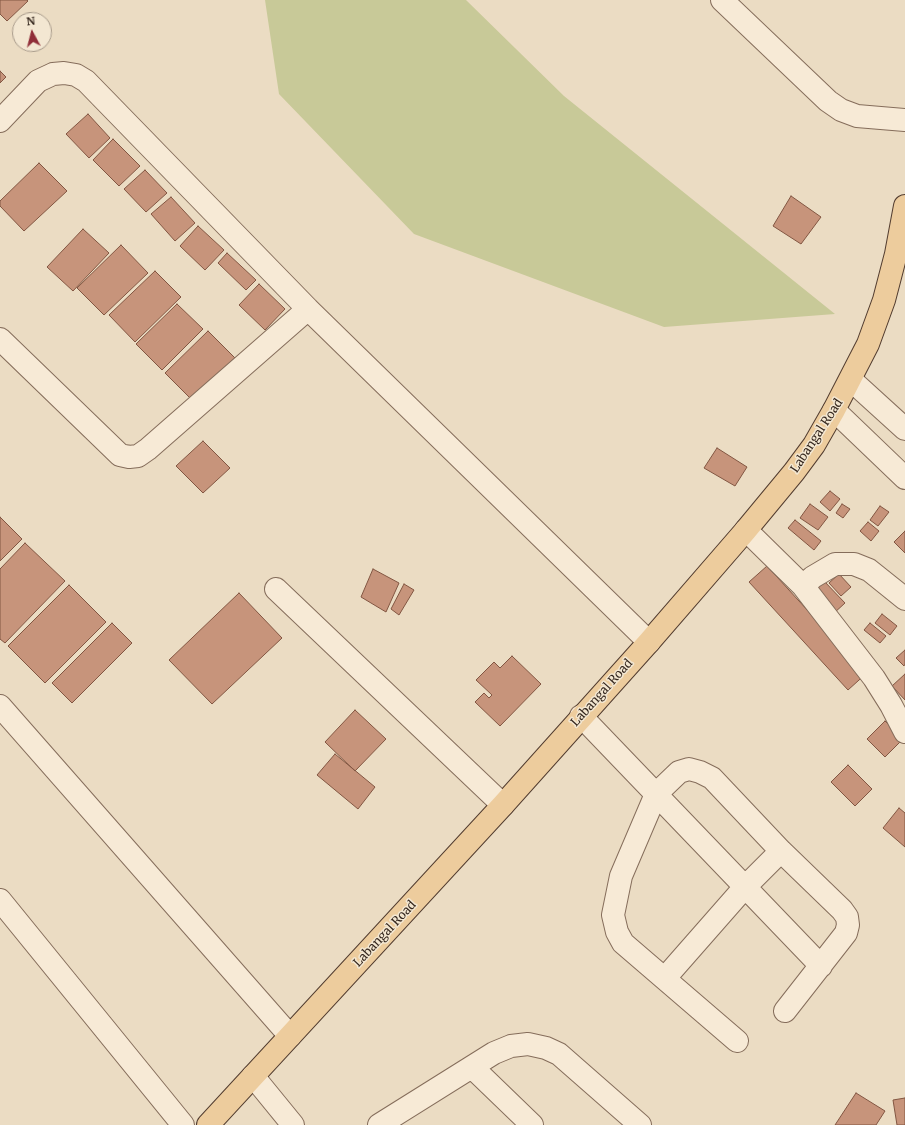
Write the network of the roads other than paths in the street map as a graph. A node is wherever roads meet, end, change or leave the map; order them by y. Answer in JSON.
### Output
{"nodes":[{"id":1,"x":722,"y":0,"type":"edge"},
{"id":2,"x":905,"y":120,"type":"edge"},
{"id":3,"x":0,"y":121,"type":"edge"},
{"id":4,"x":905,"y":206,"type":"edge"},
{"id":5,"x":308,"y":309,"type":"junction"},
{"id":6,"x":0,"y":339,"type":"edge"},
{"id":7,"x":851,"y":380,"type":"junction"},
{"id":8,"x":834,"y":410,"type":"junction"},
{"id":9,"x":905,"y":429,"type":"edge"},
{"id":10,"x":905,"y":478,"type":"edge"},
{"id":11,"x":746,"y":530,"type":"junction"},
{"id":12,"x":803,"y":586,"type":"junction"},
{"id":13,"x":276,"y":589,"type":"dead end"},
{"id":14,"x":905,"y":599,"type":"edge"},
{"id":15,"x":649,"y":642,"type":"junction"},
{"id":16,"x":0,"y":706,"type":"edge"},
{"id":17,"x":581,"y":716,"type":"junction"},
{"id":18,"x":905,"y":732,"type":"edge"},
{"id":19,"x":656,"y":794,"type":"junction"},
{"id":20,"x":503,"y":805,"type":"junction"},
{"id":21,"x":780,"y":851,"type":"junction"},
{"id":22,"x":744,"y":888,"type":"junction"},
{"id":23,"x":0,"y":900,"type":"edge"},
{"id":24,"x":821,"y":966,"type":"junction"},
{"id":25,"x":665,"y":978,"type":"junction"},
{"id":26,"x":785,"y":1011,"type":"dead end"},
{"id":27,"x":290,"y":1036,"type":"junction"},
{"id":28,"x":737,"y":1041,"type":"dead end"},
{"id":29,"x":472,"y":1067,"type":"junction"},
{"id":30,"x":253,"y":1076,"type":"junction"},
{"id":31,"x":384,"y":1124,"type":"edge"},
{"id":32,"x":184,"y":1125,"type":"edge"},
{"id":33,"x":208,"y":1125,"type":"edge"},
{"id":34,"x":293,"y":1125,"type":"edge"},
{"id":35,"x":532,"y":1125,"type":"edge"},
{"id":36,"x":640,"y":1125,"type":"edge"}],
"edges":[{"from":1,"to":2,"type":"street"},
{"from":3,"to":5,"type":"street"},
{"from":4,"to":7,"type":"main road","name":"Labangal Road"},
{"from":5,"to":6,"type":"street"},
{"from":5,"to":15,"type":"street"},
{"from":7,"to":8,"type":"main road","name":"Labangal Road"},
{"from":7,"to":9,"type":"street"},
{"from":8,"to":10,"type":"street"},
{"from":8,"to":11,"type":"main road","name":"Labangal Road"},
{"from":11,"to":12,"type":"street"},
{"from":11,"to":15,"type":"main road","name":"Labangal Road"},
{"from":12,"to":14,"type":"street"},
{"from":12,"to":18,"type":"street"},
{"from":13,"to":20,"type":"street"},
{"from":15,"to":17,"type":"main road","name":"Labangal Road"},
{"from":16,"to":27,"type":"street"},
{"from":17,"to":19,"type":"street"},
{"from":17,"to":20,"type":"main road","name":"Labangal Road"},
{"from":19,"to":21,"type":"street"},
{"from":19,"to":22,"type":"street"},
{"from":19,"to":25,"type":"street"},
{"from":20,"to":27,"type":"main road","name":"Labangal Road"},
{"from":21,"to":22,"type":"street"},
{"from":21,"to":24,"type":"street"},
{"from":22,"to":24,"type":"street"},
{"from":22,"to":25,"type":"street"},
{"from":23,"to":32,"type":"street"},
{"from":24,"to":26,"type":"street"},
{"from":25,"to":28,"type":"street"},
{"from":27,"to":30,"type":"main road","name":"Labangal Road"},
{"from":29,"to":31,"type":"street"},
{"from":29,"to":35,"type":"street"},
{"from":29,"to":36,"type":"street"},
{"from":30,"to":33,"type":"main road","name":"Labangal Road"},
{"from":30,"to":34,"type":"street"}]}
